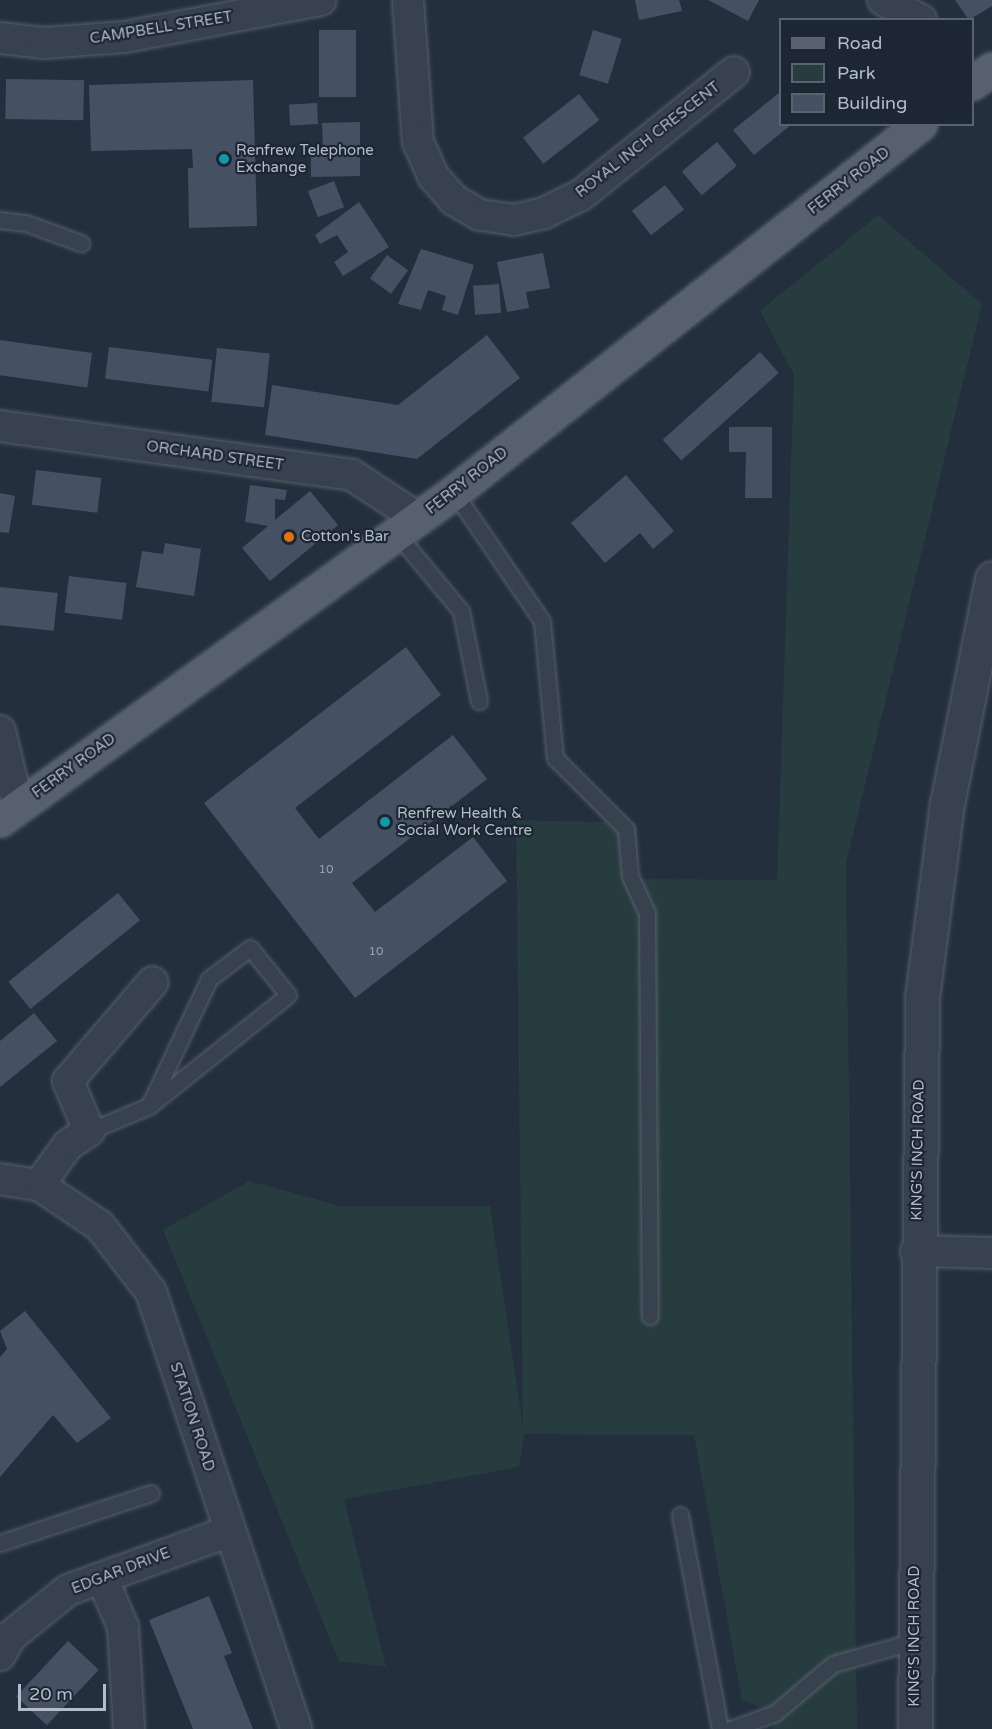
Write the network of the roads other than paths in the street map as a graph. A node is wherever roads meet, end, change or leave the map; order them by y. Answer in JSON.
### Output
{"nodes":[{"id":1,"x":321,"y":0,"type":"edge"},
{"id":2,"x":408,"y":0,"type":"edge"},
{"id":3,"x":883,"y":0,"type":"edge"},
{"id":4,"x":917,"y":18,"type":"edge"},
{"id":5,"x":0,"y":38,"type":"edge"},
{"id":6,"x":734,"y":72,"type":"dead end"},
{"id":7,"x":917,"y":126,"type":"edge"},
{"id":8,"x":0,"y":220,"type":"edge"},
{"id":9,"x":81,"y":243,"type":"dead end"},
{"id":10,"x":0,"y":426,"type":"edge"},
{"id":11,"x":454,"y":492,"type":"junction"},
{"id":12,"x":408,"y":526,"type":"junction"},
{"id":13,"x":992,"y":578,"type":"edge"},
{"id":14,"x":983,"y":675,"type":"edge"},
{"id":15,"x":479,"y":701,"type":"dead end"},
{"id":16,"x":0,"y":730,"type":"edge"},
{"id":17,"x":9,"y":813,"type":"edge"},
{"id":18,"x":153,"y":982,"type":"dead end"},
{"id":19,"x":148,"y":1106,"type":"junction"},
{"id":20,"x":89,"y":1131,"type":"junction"},
{"id":21,"x":0,"y":1179,"type":"edge"},
{"id":22,"x":39,"y":1185,"type":"junction"},
{"id":23,"x":916,"y":1251,"type":"junction"},
{"id":24,"x":992,"y":1253,"type":"edge"},
{"id":25,"x":650,"y":1316,"type":"dead end"},
{"id":26,"x":151,"y":1493,"type":"dead end"},
{"id":27,"x":680,"y":1515,"type":"dead end"},
{"id":28,"x":230,"y":1531,"type":"junction"},
{"id":29,"x":0,"y":1543,"type":"edge"},
{"id":30,"x":102,"y":1578,"type":"junction"},
{"id":31,"x":4,"y":1640,"type":"edge"},
{"id":32,"x":915,"y":1641,"type":"junction"},
{"id":33,"x":129,"y":1729,"type":"edge"},
{"id":34,"x":296,"y":1729,"type":"edge"},
{"id":35,"x":720,"y":1729,"type":"edge"},
{"id":36,"x":731,"y":1729,"type":"edge"},
{"id":37,"x":915,"y":1729,"type":"edge"}],
"edges":[{"from":1,"to":5,"type":"street","name":"CAMPBELL STREET"},
{"from":2,"to":6,"type":"street","name":"ROYAL INCH CRESCENT"},
{"from":3,"to":4,"type":"street"},
{"from":7,"to":11,"type":"main road","name":"FERRY ROAD"},
{"from":8,"to":9,"type":"lane"},
{"from":10,"to":12,"type":"street","name":"ORCHARD STREET"},
{"from":11,"to":12,"type":"main road","name":"FERRY ROAD"},
{"from":11,"to":25,"type":"lane"},
{"from":12,"to":15,"type":"lane"},
{"from":12,"to":17,"type":"main road","name":"FERRY ROAD"},
{"from":13,"to":14,"type":"street","name":"KING'S INCH ROAD"},
{"from":14,"to":23,"type":"street","name":"KING'S INCH ROAD"},
{"from":16,"to":17,"type":"street"},
{"from":18,"to":20,"type":"street"},
{"from":19,"to":19,"type":"lane"},
{"from":19,"to":20,"type":"lane"},
{"from":20,"to":22,"type":"street"},
{"from":21,"to":22,"type":"street","name":"STATION ROAD"},
{"from":22,"to":28,"type":"street","name":"STATION ROAD"},
{"from":23,"to":24,"type":"street"},
{"from":23,"to":32,"type":"street","name":"KING'S INCH ROAD"},
{"from":26,"to":29,"type":"lane"},
{"from":27,"to":35,"type":"lane"},
{"from":28,"to":30,"type":"street","name":"EDGAR DRIVE"},
{"from":28,"to":34,"type":"street","name":"STATION ROAD"},
{"from":30,"to":31,"type":"street","name":"EDGAR DRIVE"},
{"from":30,"to":33,"type":"street"},
{"from":32,"to":36,"type":"lane"},
{"from":32,"to":37,"type":"street","name":"KING'S INCH ROAD"}]}
